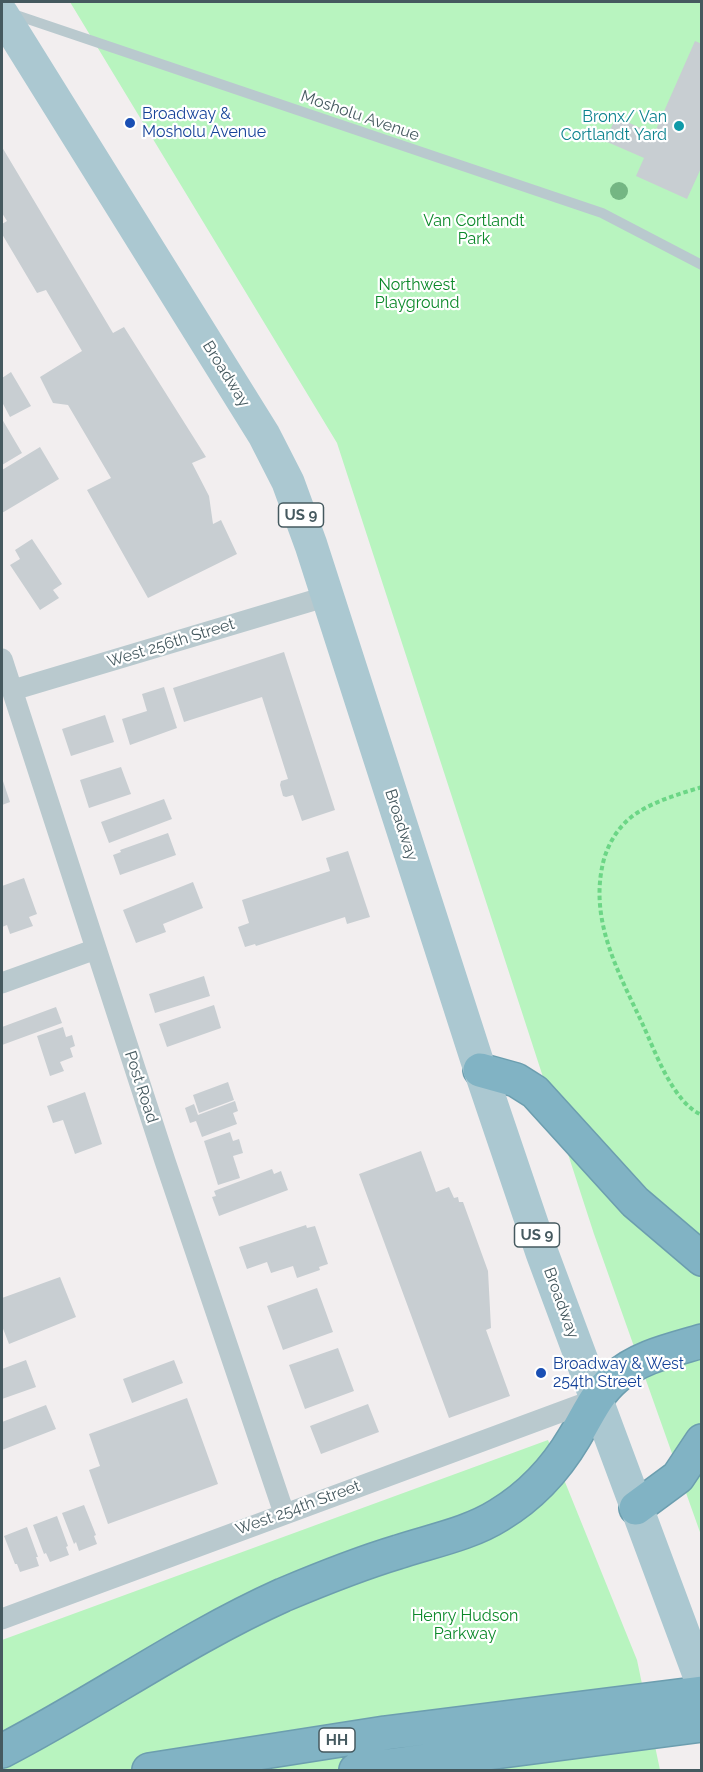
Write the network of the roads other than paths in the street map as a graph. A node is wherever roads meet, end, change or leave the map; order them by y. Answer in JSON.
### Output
{"nodes":[{"id":1,"x":2,"y":12,"type":"edge"},
{"id":2,"x":702,"y":265,"type":"edge"},
{"id":3,"x":328,"y":596,"type":"junction"},
{"id":4,"x":2,"y":659,"type":"edge"},
{"id":5,"x":13,"y":690,"type":"junction"},
{"id":6,"x":96,"y":949,"type":"junction"},
{"id":7,"x":2,"y":983,"type":"edge"},
{"id":8,"x":480,"y":1070,"type":"junction"},
{"id":9,"x":702,"y":1259,"type":"edge"},
{"id":10,"x":702,"y":1341,"type":"edge"},
{"id":11,"x":596,"y":1399,"type":"junction"},
{"id":12,"x":702,"y":1441,"type":"edge"},
{"id":13,"x":636,"y":1508,"type":"junction"},
{"id":14,"x":284,"y":1513,"type":"junction"},
{"id":15,"x":2,"y":1619,"type":"edge"},
{"id":16,"x":702,"y":1683,"type":"edge"},
{"id":17,"x":702,"y":1693,"type":"edge"},
{"id":18,"x":702,"y":1725,"type":"edge"},
{"id":19,"x":2,"y":1751,"type":"edge"},
{"id":20,"x":149,"y":1770,"type":"edge"},
{"id":21,"x":356,"y":1770,"type":"edge"}],
"edges":[{"from":1,"to":2,"type":"lane","name":"Mosholu Avenue"},
{"from":1,"to":3,"type":"main road","name":"Broadway","number":"US 9"},
{"from":3,"to":5,"type":"street","name":"West 256th Street"},
{"from":3,"to":8,"type":"main road","name":"Broadway","number":"US 9"},
{"from":4,"to":5,"type":"street","name":"Post Road"},
{"from":5,"to":6,"type":"street","name":"Post Road"},
{"from":6,"to":7,"type":"street"},
{"from":6,"to":14,"type":"street","name":"Post Road"},
{"from":8,"to":9,"type":"highway"},
{"from":8,"to":11,"type":"main road","name":"Broadway","number":"US 9"},
{"from":10,"to":11,"type":"highway"},
{"from":11,"to":13,"type":"main road","name":"Broadway","number":"US 9"},
{"from":11,"to":14,"type":"street","name":"West 254th Street"},
{"from":11,"to":19,"type":"highway"},
{"from":12,"to":13,"type":"highway"},
{"from":13,"to":16,"type":"main road","name":"Broadway","number":"US 9"},
{"from":14,"to":15,"type":"street","name":"West 254th Street"},
{"from":17,"to":20,"type":"highway","number":"HH"},
{"from":18,"to":21,"type":"highway","number":"HH"}]}
